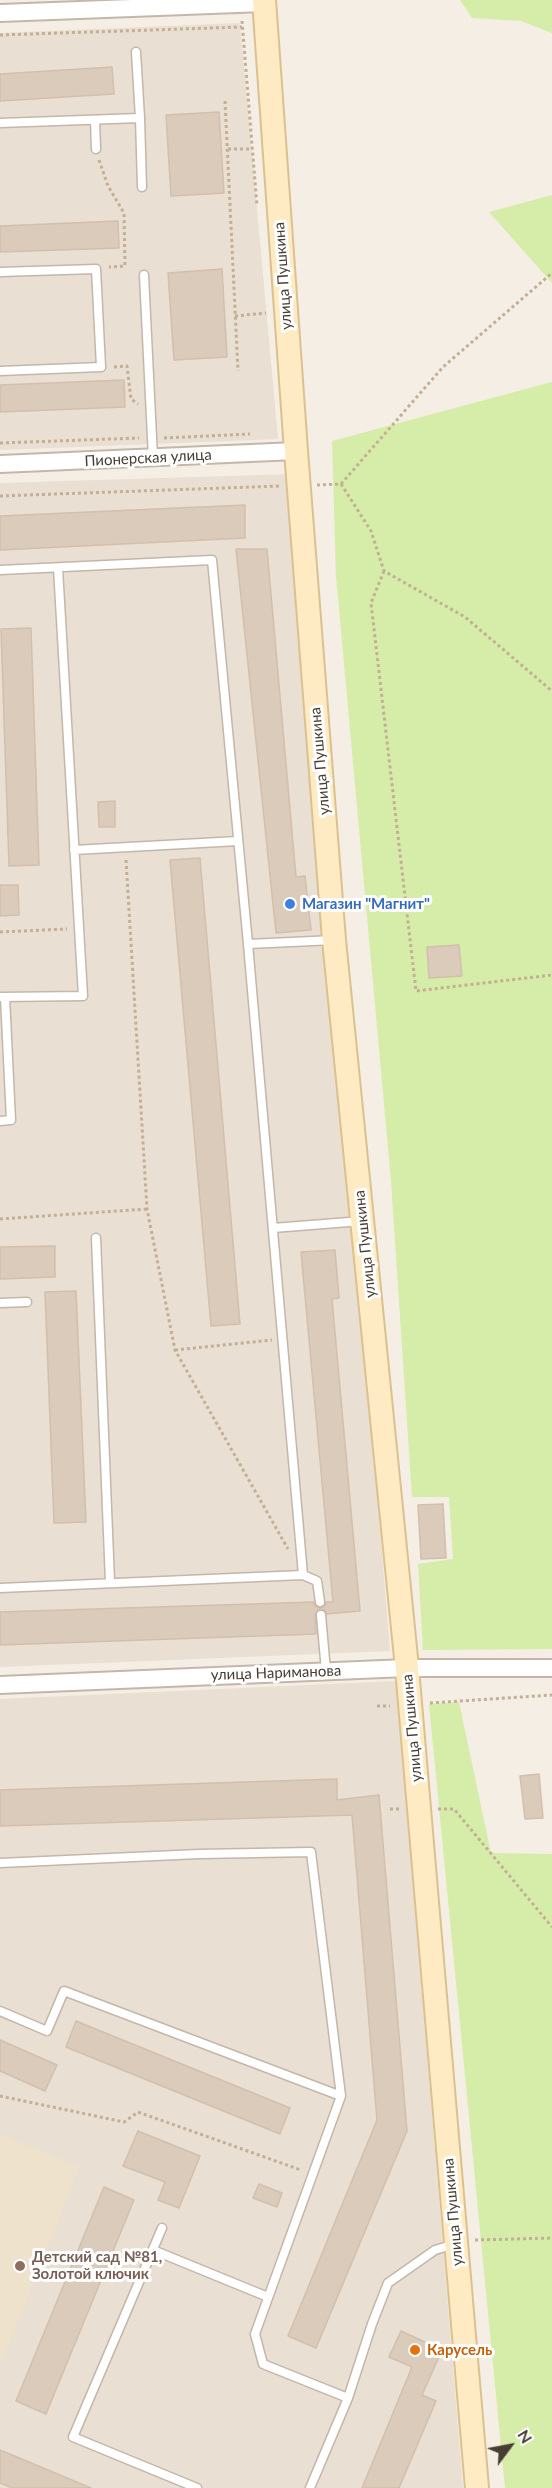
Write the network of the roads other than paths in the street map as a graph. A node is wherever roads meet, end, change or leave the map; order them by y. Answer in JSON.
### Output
{"nodes":[{"id":1,"x":264,"y":2,"type":"edge"},
{"id":2,"x":0,"y":13,"type":"edge"},
{"id":3,"x":136,"y":52,"type":"dead end"},
{"id":4,"x":140,"y":118,"type":"junction"},
{"id":5,"x":95,"y":120,"type":"junction"},
{"id":6,"x":0,"y":123,"type":"edge"},
{"id":7,"x":96,"y":149,"type":"road end"},
{"id":8,"x":142,"y":187,"type":"dead end"},
{"id":9,"x":0,"y":272,"type":"edge"},
{"id":10,"x":144,"y":275,"type":"dead end"},
{"id":11,"x":0,"y":371,"type":"edge"},
{"id":12,"x":296,"y":451,"type":"junction"},
{"id":13,"x":153,"y":458,"type":"junction"},
{"id":14,"x":0,"y":464,"type":"edge"},
{"id":15,"x":58,"y":568,"type":"junction"},
{"id":16,"x":0,"y":570,"type":"edge"},
{"id":17,"x":238,"y":841,"type":"junction"},
{"id":18,"x":74,"y":850,"type":"junction"},
{"id":19,"x":334,"y":940,"type":"junction"},
{"id":20,"x":248,"y":944,"type":"junction"},
{"id":21,"x":3,"y":997,"type":"edge"},
{"id":22,"x":0,"y":1121,"type":"edge"},
{"id":23,"x":362,"y":1221,"type":"junction"},
{"id":24,"x":273,"y":1228,"type":"junction"},
{"id":25,"x":96,"y":1238,"type":"dead end"},
{"id":26,"x":27,"y":1302,"type":"dead end"},
{"id":27,"x":0,"y":1303,"type":"edge"},
{"id":28,"x":303,"y":1575,"type":"junction"},
{"id":29,"x":110,"y":1582,"type":"junction"},
{"id":30,"x":0,"y":1588,"type":"edge"},
{"id":31,"x":320,"y":1602,"type":"dead end"},
{"id":32,"x":321,"y":1614,"type":"dead end"},
{"id":33,"x":407,"y":1668,"type":"junction"},
{"id":34,"x":552,"y":1668,"type":"edge"},
{"id":35,"x":326,"y":1671,"type":"junction"},
{"id":36,"x":0,"y":1685,"type":"edge"},
{"id":37,"x":0,"y":1863,"type":"edge"},
{"id":38,"x":0,"y":2011,"type":"edge"},
{"id":39,"x":341,"y":2096,"type":"junction"},
{"id":40,"x":162,"y":2228,"type":"dead end"},
{"id":41,"x":455,"y":2242,"type":"junction"},
{"id":42,"x":153,"y":2250,"type":"junction"},
{"id":43,"x":268,"y":2297,"type":"junction"},
{"id":44,"x":348,"y":2398,"type":"junction"},
{"id":45,"x":197,"y":2488,"type":"edge"},
{"id":46,"x":310,"y":2488,"type":"edge"},
{"id":47,"x":477,"y":2488,"type":"edge"}],
"edges":[{"from":1,"to":2,"type":"street"},
{"from":1,"to":12,"type":"street","name":"улица Пушкина"},
{"from":3,"to":4,"type":"lane"},
{"from":4,"to":5,"type":"lane"},
{"from":4,"to":8,"type":"lane"},
{"from":5,"to":6,"type":"lane"},
{"from":5,"to":7,"type":"lane"},
{"from":9,"to":11,"type":"lane"},
{"from":10,"to":13,"type":"lane"},
{"from":12,"to":13,"type":"street","name":"Пионерская улица"},
{"from":12,"to":19,"type":"street","name":"улица Пушкина"},
{"from":13,"to":14,"type":"street","name":"Пионерская улица"},
{"from":15,"to":16,"type":"lane"},
{"from":15,"to":17,"type":"lane"},
{"from":15,"to":18,"type":"lane"},
{"from":17,"to":18,"type":"lane"},
{"from":17,"to":20,"type":"lane"},
{"from":18,"to":21,"type":"lane"},
{"from":19,"to":20,"type":"lane"},
{"from":19,"to":23,"type":"street","name":"улица Пушкина"},
{"from":20,"to":24,"type":"lane"},
{"from":21,"to":22,"type":"lane"},
{"from":23,"to":24,"type":"lane"},
{"from":23,"to":33,"type":"street","name":"улица Пушкина"},
{"from":24,"to":28,"type":"lane"},
{"from":25,"to":29,"type":"lane"},
{"from":26,"to":27,"type":"lane"},
{"from":28,"to":29,"type":"lane"},
{"from":28,"to":31,"type":"lane"},
{"from":29,"to":30,"type":"lane"},
{"from":32,"to":35,"type":"lane"},
{"from":33,"to":34,"type":"street","name":"улица Нариманова"},
{"from":33,"to":35,"type":"street","name":"улица Нариманова"},
{"from":33,"to":41,"type":"street","name":"улица Пушкина"},
{"from":35,"to":36,"type":"street","name":"улица Нариманова"},
{"from":37,"to":39,"type":"lane"},
{"from":38,"to":39,"type":"lane"},
{"from":39,"to":43,"type":"lane"},
{"from":40,"to":42,"type":"lane"},
{"from":41,"to":44,"type":"lane"},
{"from":41,"to":47,"type":"street","name":"улица Пушкина"},
{"from":42,"to":43,"type":"lane"},
{"from":42,"to":45,"type":"lane"},
{"from":43,"to":44,"type":"lane"},
{"from":44,"to":46,"type":"lane"}]}
